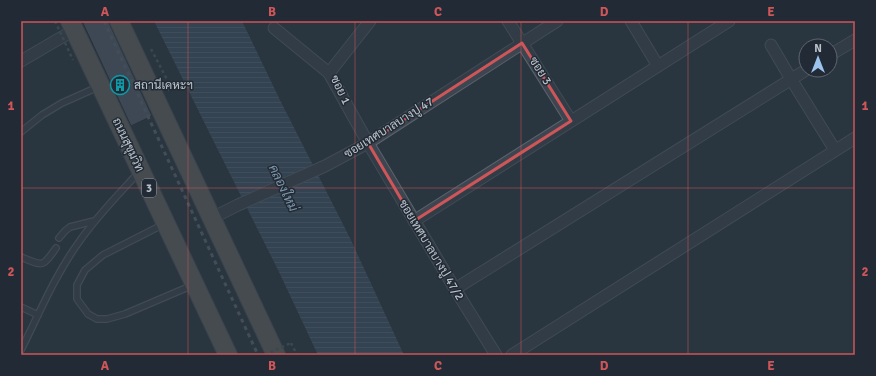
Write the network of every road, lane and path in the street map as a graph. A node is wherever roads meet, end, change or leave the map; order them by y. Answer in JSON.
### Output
{"nodes":[{"id":1,"x":55,"y":21,"type":"edge"},
{"id":2,"x":119,"y":21,"type":"edge"},
{"id":3,"x":370,"y":21,"type":"edge"},
{"id":4,"x":508,"y":21,"type":"edge"},
{"id":5,"x":557,"y":21,"type":"edge"},
{"id":6,"x":631,"y":21,"type":"edge"},
{"id":7,"x":729,"y":21,"type":"edge"},
{"id":8,"x":72,"y":25,"type":"edge"},
{"id":9,"x":274,"y":28,"type":"dead end"},
{"id":10,"x":855,"y":40,"type":"edge"},
{"id":11,"x":522,"y":43,"type":"junction"},
{"id":12,"x":771,"y":45,"type":"dead end"},
{"id":13,"x":150,"y":47,"type":"dead end"},
{"id":14,"x":838,"y":50,"type":"edge"},
{"id":15,"x":73,"y":60,"type":"dead end"},
{"id":16,"x":21,"y":61,"type":"edge"},
{"id":17,"x":658,"y":66,"type":"junction"},
{"id":18,"x":329,"y":73,"type":"junction"},
{"id":19,"x":165,"y":74,"type":"dead end"},
{"id":20,"x":798,"y":75,"type":"edge"},
{"id":21,"x":791,"y":80,"type":"junction"},
{"id":22,"x":100,"y":86,"type":"junction"},
{"id":23,"x":572,"y":121,"type":"junction"},
{"id":24,"x":21,"y":132,"type":"edge"},
{"id":25,"x":855,"y":138,"type":"edge"},
{"id":26,"x":368,"y":144,"type":"junction"},
{"id":27,"x":834,"y":150,"type":"junction"},
{"id":28,"x":140,"y":170,"type":"junction"},
{"id":29,"x":212,"y":218,"type":"junction"},
{"id":30,"x":94,"y":220,"type":"junction"},
{"id":31,"x":414,"y":222,"type":"junction"},
{"id":32,"x":166,"y":223,"type":"junction"},
{"id":33,"x":60,"y":238,"type":"dead end"},
{"id":34,"x":56,"y":248,"type":"dead end"},
{"id":35,"x":21,"y":257,"type":"edge"},
{"id":36,"x":195,"y":284,"type":"junction"},
{"id":37,"x":455,"y":288,"type":"junction"},
{"id":38,"x":21,"y":307,"type":"edge"},
{"id":39,"x":38,"y":315,"type":"junction"},
{"id":40,"x":21,"y":350,"type":"edge"},
{"id":41,"x":228,"y":355,"type":"edge"},
{"id":42,"x":265,"y":355,"type":"edge"},
{"id":43,"x":276,"y":355,"type":"edge"},
{"id":44,"x":297,"y":355,"type":"edge"},
{"id":45,"x":496,"y":355,"type":"edge"},
{"id":46,"x":512,"y":355,"type":"edge"}],
"edges":[{"from":1,"to":15,"type":"path","bridge":true},
{"from":2,"to":29,"type":"highway"},
{"from":3,"to":18,"type":"street","name":"ซอย 1"},
{"from":4,"to":11,"type":"street","name":"ซอย 3"},
{"from":5,"to":11,"type":"street","name":"ซอยเทศบาลบางปู 47"},
{"from":6,"to":17,"type":"street"},
{"from":7,"to":17,"type":"street"},
{"from":8,"to":16,"type":"street"},
{"from":8,"to":22,"type":"highway","name":"ถนนสุขุมวิท","number":"3"},
{"from":9,"to":18,"type":"street"},
{"from":10,"to":14,"type":"street"},
{"from":11,"to":23,"type":"street","name":"ซอย 3"},
{"from":11,"to":26,"type":"street","name":"ซอยเทศบาลบางปู 47"},
{"from":12,"to":21,"type":"street"},
{"from":13,"to":19,"type":"path"},
{"from":17,"to":23,"type":"street"},
{"from":18,"to":26,"type":"street","name":"ซอย 1"},
{"from":20,"to":21,"type":"street"},
{"from":21,"to":27,"type":"street"},
{"from":21,"to":37,"type":"street"},
{"from":22,"to":24,"type":"lane"},
{"from":22,"to":28,"type":"highway","name":"ถนนสุขุมวิท","number":"3"},
{"from":23,"to":31,"type":"street"},
{"from":25,"to":27,"type":"street"},
{"from":26,"to":29,"type":"street","name":"ซอยเทศบาลบางปู 47"},
{"from":26,"to":31,"type":"street","name":"ซอยเทศบาลบางปู 47/2"},
{"from":27,"to":46,"type":"street"},
{"from":28,"to":30,"type":"lane"},
{"from":28,"to":32,"type":"highway","name":"ถนนสุขุมวิท","number":"3"},
{"from":29,"to":43,"type":"highway"},
{"from":30,"to":33,"type":"lane"},
{"from":30,"to":39,"type":"lane"},
{"from":31,"to":37,"type":"street","name":"ซอยเทศบาลบางปู 47/2"},
{"from":32,"to":36,"type":"highway","name":"ถนนสุขุมวิท","number":"3"},
{"from":32,"to":36,"type":"lane"},
{"from":34,"to":35,"type":"lane"},
{"from":36,"to":41,"type":"highway","name":"ถนนสุขุมวิท","number":"3"},
{"from":37,"to":45,"type":"street","name":"ซอยเทศบาลบางปู 47/2"},
{"from":38,"to":39,"type":"lane"},
{"from":39,"to":40,"type":"lane"},
{"from":42,"to":44,"type":"path","bridge":true}]}
